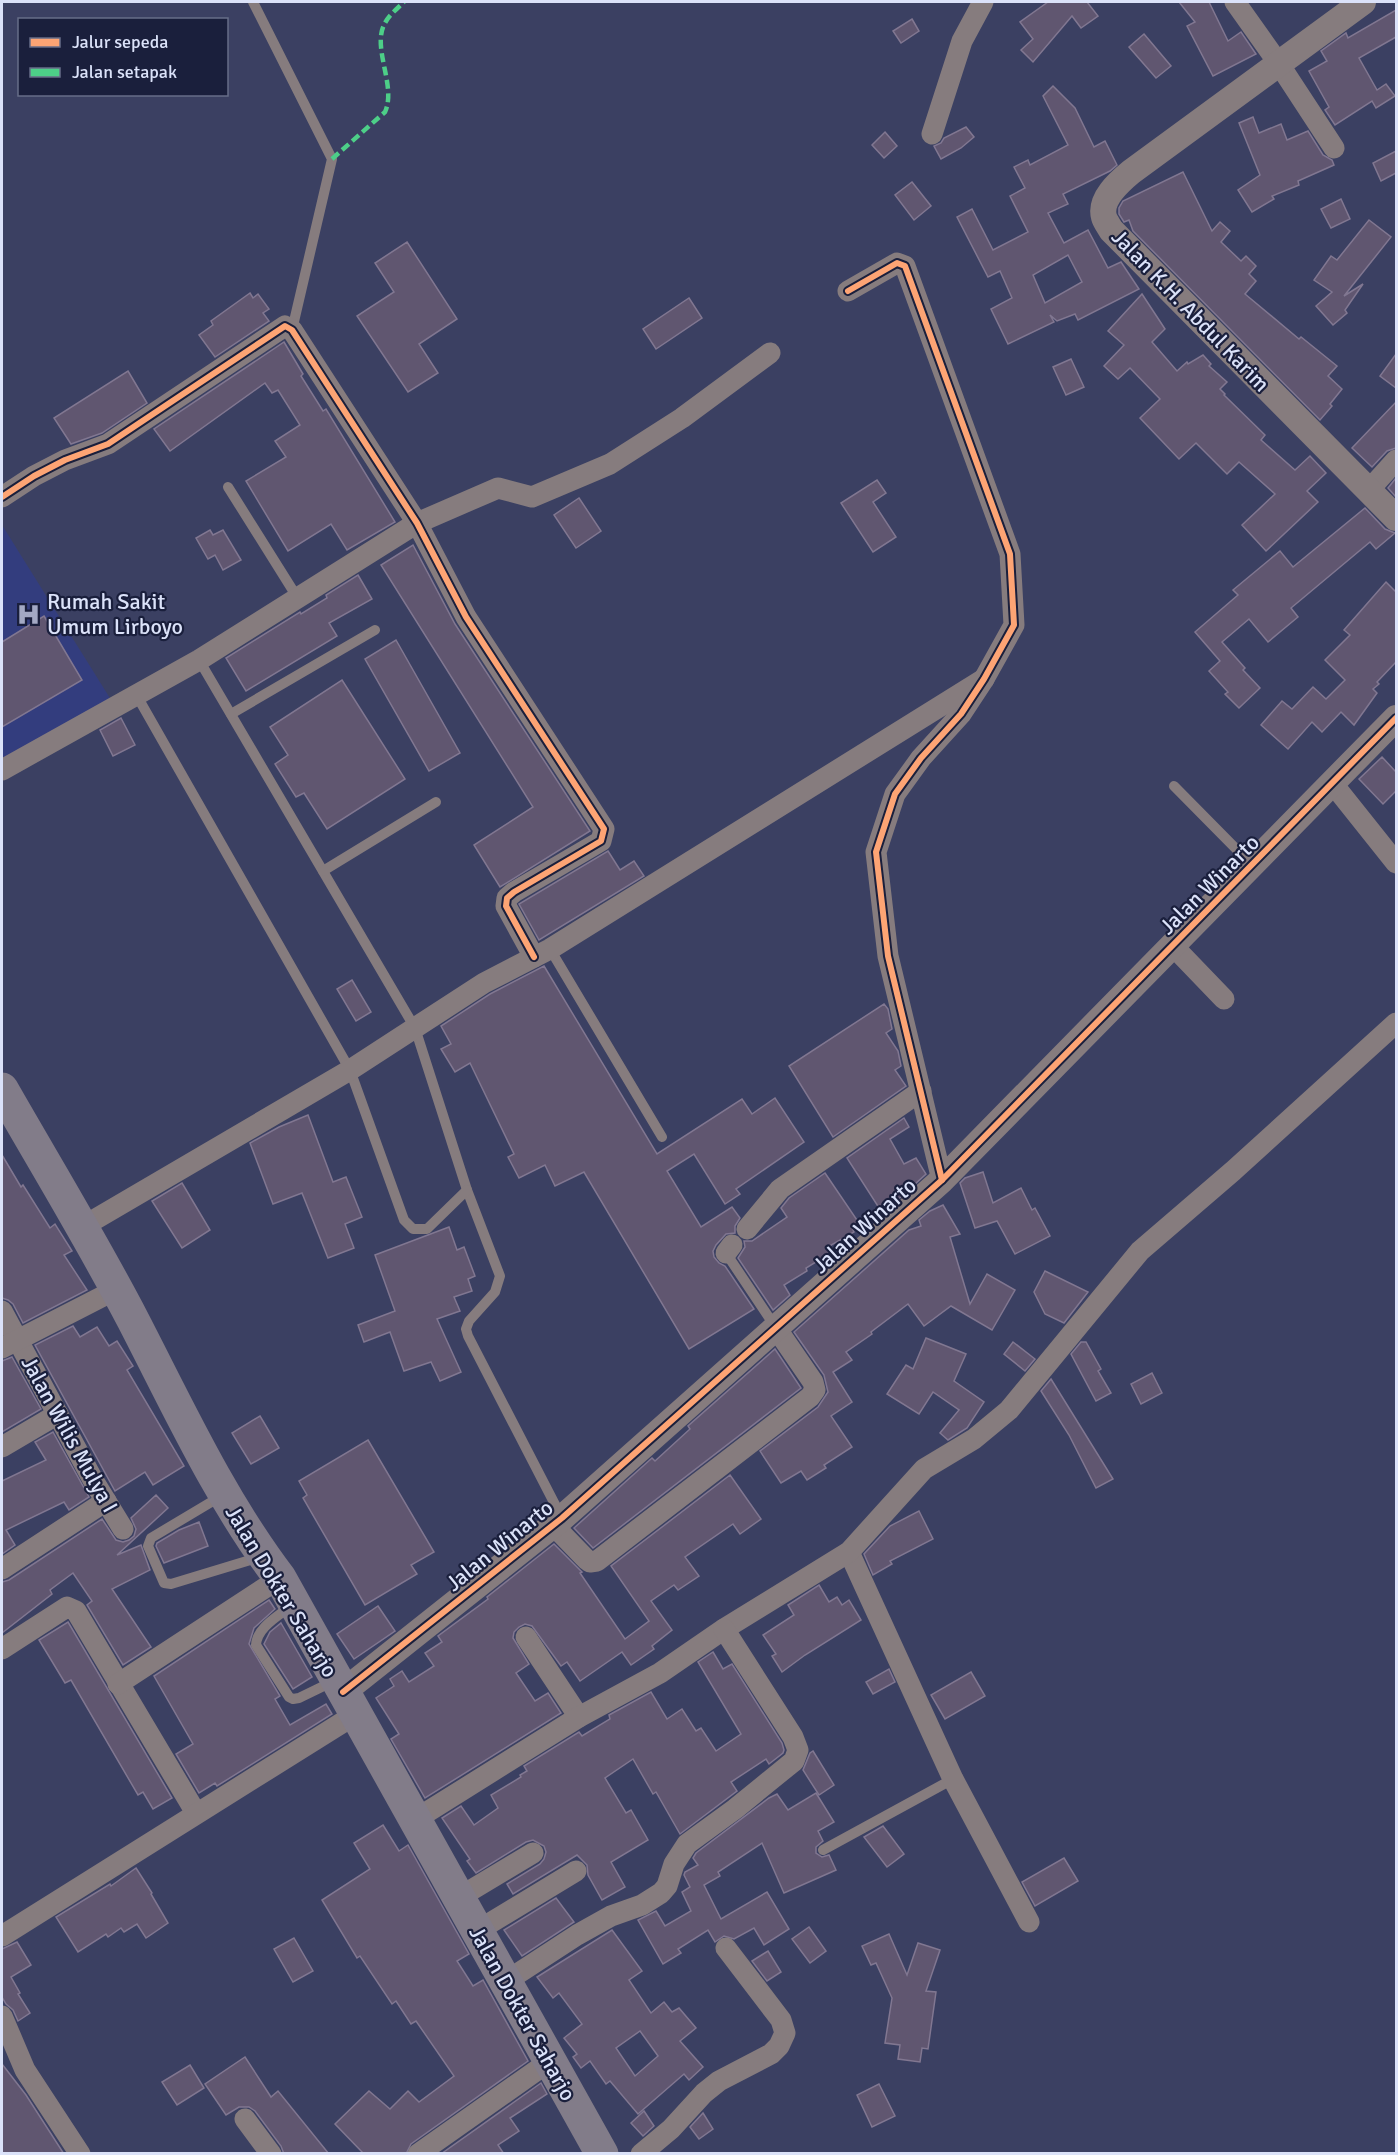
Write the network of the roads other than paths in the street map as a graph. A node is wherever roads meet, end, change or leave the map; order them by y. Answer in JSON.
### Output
{"nodes":[{"id":1,"x":254,"y":2,"type":"edge"},
{"id":2,"x":983,"y":2,"type":"edge"},
{"id":3,"x":1235,"y":2,"type":"edge"},
{"id":4,"x":1363,"y":2,"type":"edge"},
{"id":5,"x":1280,"y":64,"type":"junction"},
{"id":6,"x":932,"y":134,"type":"dead end"},
{"id":7,"x":1334,"y":148,"type":"dead end"},
{"id":8,"x":848,"y":291,"type":"dead end"},
{"id":9,"x":292,"y":330,"type":"junction"},
{"id":10,"x":770,"y":353,"type":"dead end"},
{"id":11,"x":1396,"y":460,"type":"edge"},
{"id":12,"x":228,"y":488,"type":"dead end"},
{"id":13,"x":1369,"y":490,"type":"junction"},
{"id":14,"x":2,"y":497,"type":"edge"},
{"id":15,"x":1396,"y":518,"type":"edge"},
{"id":16,"x":417,"y":523,"type":"junction"},
{"id":17,"x":297,"y":597,"type":"junction"},
{"id":18,"x":375,"y":630,"type":"dead end"},
{"id":19,"x":199,"y":660,"type":"junction"},
{"id":20,"x":984,"y":680,"type":"junction"},
{"id":21,"x":137,"y":696,"type":"junction"},
{"id":22,"x":231,"y":714,"type":"junction"},
{"id":23,"x":1396,"y":718,"type":"edge"},
{"id":24,"x":2,"y":770,"type":"edge"},
{"id":25,"x":1333,"y":784,"type":"junction"},
{"id":26,"x":1174,"y":786,"type":"dead end"},
{"id":27,"x":436,"y":802,"type":"dead end"},
{"id":28,"x":1396,"y":862,"type":"edge"},
{"id":29,"x":1252,"y":866,"type":"junction"},
{"id":30,"x":323,"y":872,"type":"junction"},
{"id":31,"x":1173,"y":946,"type":"junction"},
{"id":32,"x":542,"y":953,"type":"junction"},
{"id":33,"x":1224,"y":999,"type":"dead end"},
{"id":34,"x":1396,"y":1023,"type":"edge"},
{"id":35,"x":415,"y":1028,"type":"junction"},
{"id":36,"x":350,"y":1070,"type":"junction"},
{"id":37,"x":2,"y":1089,"type":"edge"},
{"id":38,"x":921,"y":1091,"type":"junction"},
{"id":39,"x":662,"y":1137,"type":"dead end"},
{"id":40,"x":942,"y":1180,"type":"junction"},
{"id":41,"x":467,"y":1191,"type":"junction"},
{"id":42,"x":82,"y":1227,"type":"junction"},
{"id":43,"x":747,"y":1229,"type":"dead end"},
{"id":44,"x":729,"y":1249,"type":"dead end"},
{"id":45,"x":117,"y":1289,"type":"junction"},
{"id":46,"x":2,"y":1311,"type":"edge"},
{"id":47,"x":776,"y":1328,"type":"junction"},
{"id":48,"x":9,"y":1343,"type":"edge"},
{"id":49,"x":58,"y":1414,"type":"junction"},
{"id":50,"x":2,"y":1447,"type":"edge"},
{"id":51,"x":224,"y":1495,"type":"junction"},
{"id":52,"x":106,"y":1501,"type":"junction"},
{"id":53,"x":557,"y":1522,"type":"junction"},
{"id":54,"x":123,"y":1528,"type":"dead end"},
{"id":55,"x":849,"y":1552,"type":"junction"},
{"id":56,"x":2,"y":1569,"type":"edge"},
{"id":57,"x":279,"y":1579,"type":"junction"},
{"id":58,"x":724,"y":1629,"type":"junction"},
{"id":59,"x":526,"y":1637,"type":"dead end"},
{"id":60,"x":2,"y":1649,"type":"edge"},
{"id":61,"x":118,"y":1684,"type":"junction"},
{"id":62,"x":345,"y":1695,"type":"junction"},
{"id":63,"x":579,"y":1717,"type":"junction"},
{"id":64,"x":953,"y":1779,"type":"junction"},
{"id":65,"x":196,"y":1813,"type":"junction"},
{"id":66,"x":416,"y":1819,"type":"junction"},
{"id":67,"x":823,"y":1850,"type":"dead end"},
{"id":68,"x":533,"y":1853,"type":"dead end"},
{"id":69,"x":576,"y":1871,"type":"dead end"},
{"id":70,"x":458,"y":1898,"type":"junction"},
{"id":71,"x":1029,"y":1922,"type":"dead end"},
{"id":72,"x":477,"y":1931,"type":"junction"},
{"id":73,"x":2,"y":1936,"type":"edge"},
{"id":74,"x":726,"y":1948,"type":"dead end"},
{"id":75,"x":505,"y":1982,"type":"junction"},
{"id":76,"x":2,"y":2016,"type":"edge"},
{"id":77,"x":550,"y":2061,"type":"junction"},
{"id":78,"x":245,"y":2119,"type":"dead end"},
{"id":79,"x":80,"y":2154,"type":"edge"},
{"id":80,"x":271,"y":2154,"type":"edge"},
{"id":81,"x":418,"y":2154,"type":"edge"},
{"id":82,"x":602,"y":2154,"type":"edge"},
{"id":83,"x":641,"y":2154,"type":"edge"}],
"edges":[{"from":1,"to":9,"type":"lane"},
{"from":2,"to":6,"type":"street"},
{"from":3,"to":5,"type":"street"},
{"from":4,"to":5,"type":"street","name":"Jalan K.H. Abdul Karim"},
{"from":5,"to":7,"type":"street"},
{"from":5,"to":13,"type":"street","name":"Jalan K.H. Abdul Karim"},
{"from":8,"to":20,"type":"street"},
{"from":9,"to":14,"type":"street"},
{"from":9,"to":16,"type":"street"},
{"from":10,"to":16,"type":"street"},
{"from":11,"to":13,"type":"street"},
{"from":12,"to":17,"type":"lane"},
{"from":13,"to":15,"type":"street","name":"Jalan K.H. Abdul Karim"},
{"from":16,"to":17,"type":"street"},
{"from":16,"to":32,"type":"street"},
{"from":17,"to":19,"type":"street"},
{"from":18,"to":22,"type":"lane"},
{"from":19,"to":21,"type":"street"},
{"from":19,"to":22,"type":"lane"},
{"from":20,"to":32,"type":"street"},
{"from":20,"to":38,"type":"street"},
{"from":21,"to":24,"type":"street"},
{"from":21,"to":36,"type":"lane"},
{"from":22,"to":30,"type":"lane"},
{"from":23,"to":25,"type":"street","name":"Jalan Winarto"},
{"from":25,"to":28,"type":"street"},
{"from":25,"to":29,"type":"street","name":"Jalan Winarto"},
{"from":26,"to":29,"type":"lane"},
{"from":27,"to":30,"type":"lane"},
{"from":29,"to":31,"type":"street","name":"Jalan Winarto"},
{"from":30,"to":35,"type":"lane"},
{"from":31,"to":33,"type":"street"},
{"from":31,"to":40,"type":"street","name":"Jalan Winarto"},
{"from":32,"to":35,"type":"street"},
{"from":32,"to":39,"type":"lane"},
{"from":34,"to":55,"type":"street"},
{"from":35,"to":36,"type":"street"},
{"from":35,"to":41,"type":"lane"},
{"from":36,"to":41,"type":"lane"},
{"from":36,"to":42,"type":"street"},
{"from":37,"to":42,"type":"highway","name":"Jalan Dokter Saharjo"},
{"from":38,"to":40,"type":"street"},
{"from":38,"to":43,"type":"street"},
{"from":40,"to":47,"type":"street","name":"Jalan Winarto"},
{"from":41,"to":53,"type":"lane"},
{"from":42,"to":45,"type":"highway","name":"Jalan Dokter Saharjo"},
{"from":44,"to":47,"type":"lane"},
{"from":45,"to":48,"type":"street"},
{"from":45,"to":51,"type":"highway","name":"Jalan Dokter Saharjo"},
{"from":46,"to":48,"type":"street","name":"Jalan Wilis Mulya I"},
{"from":47,"to":53,"type":"street","name":"Jalan Winarto"},
{"from":47,"to":53,"type":"street"},
{"from":48,"to":49,"type":"street","name":"Jalan Wilis Mulya I"},
{"from":49,"to":50,"type":"street"},
{"from":49,"to":52,"type":"street","name":"Jalan Wilis Mulya I"},
{"from":51,"to":57,"type":"highway","name":"Jalan Dokter Saharjo"},
{"from":51,"to":57,"type":"lane"},
{"from":52,"to":54,"type":"street","name":"Jalan Wilis Mulya I"},
{"from":52,"to":56,"type":"street"},
{"from":53,"to":62,"type":"street","name":"Jalan Winarto"},
{"from":55,"to":58,"type":"street"},
{"from":55,"to":64,"type":"street"},
{"from":57,"to":61,"type":"street"},
{"from":57,"to":62,"type":"highway","name":"Jalan Dokter Saharjo"},
{"from":57,"to":62,"type":"lane"},
{"from":58,"to":63,"type":"street"},
{"from":58,"to":75,"type":"street"},
{"from":59,"to":63,"type":"street"},
{"from":60,"to":61,"type":"street"},
{"from":61,"to":65,"type":"street"},
{"from":62,"to":65,"type":"street"},
{"from":62,"to":66,"type":"highway","name":"Jalan Dokter Saharjo"},
{"from":63,"to":66,"type":"street"},
{"from":64,"to":67,"type":"lane"},
{"from":64,"to":71,"type":"street"},
{"from":65,"to":73,"type":"street"},
{"from":66,"to":70,"type":"highway","name":"Jalan Dokter Saharjo"},
{"from":68,"to":70,"type":"street"},
{"from":69,"to":72,"type":"street"},
{"from":70,"to":72,"type":"highway","name":"Jalan Dokter Saharjo"},
{"from":72,"to":75,"type":"highway","name":"Jalan Dokter Saharjo"},
{"from":74,"to":83,"type":"street"},
{"from":75,"to":77,"type":"highway","name":"Jalan Dokter Saharjo"},
{"from":76,"to":79,"type":"street"},
{"from":77,"to":81,"type":"street"},
{"from":77,"to":82,"type":"highway","name":"Jalan Dokter Saharjo"},
{"from":78,"to":80,"type":"street"}]}
